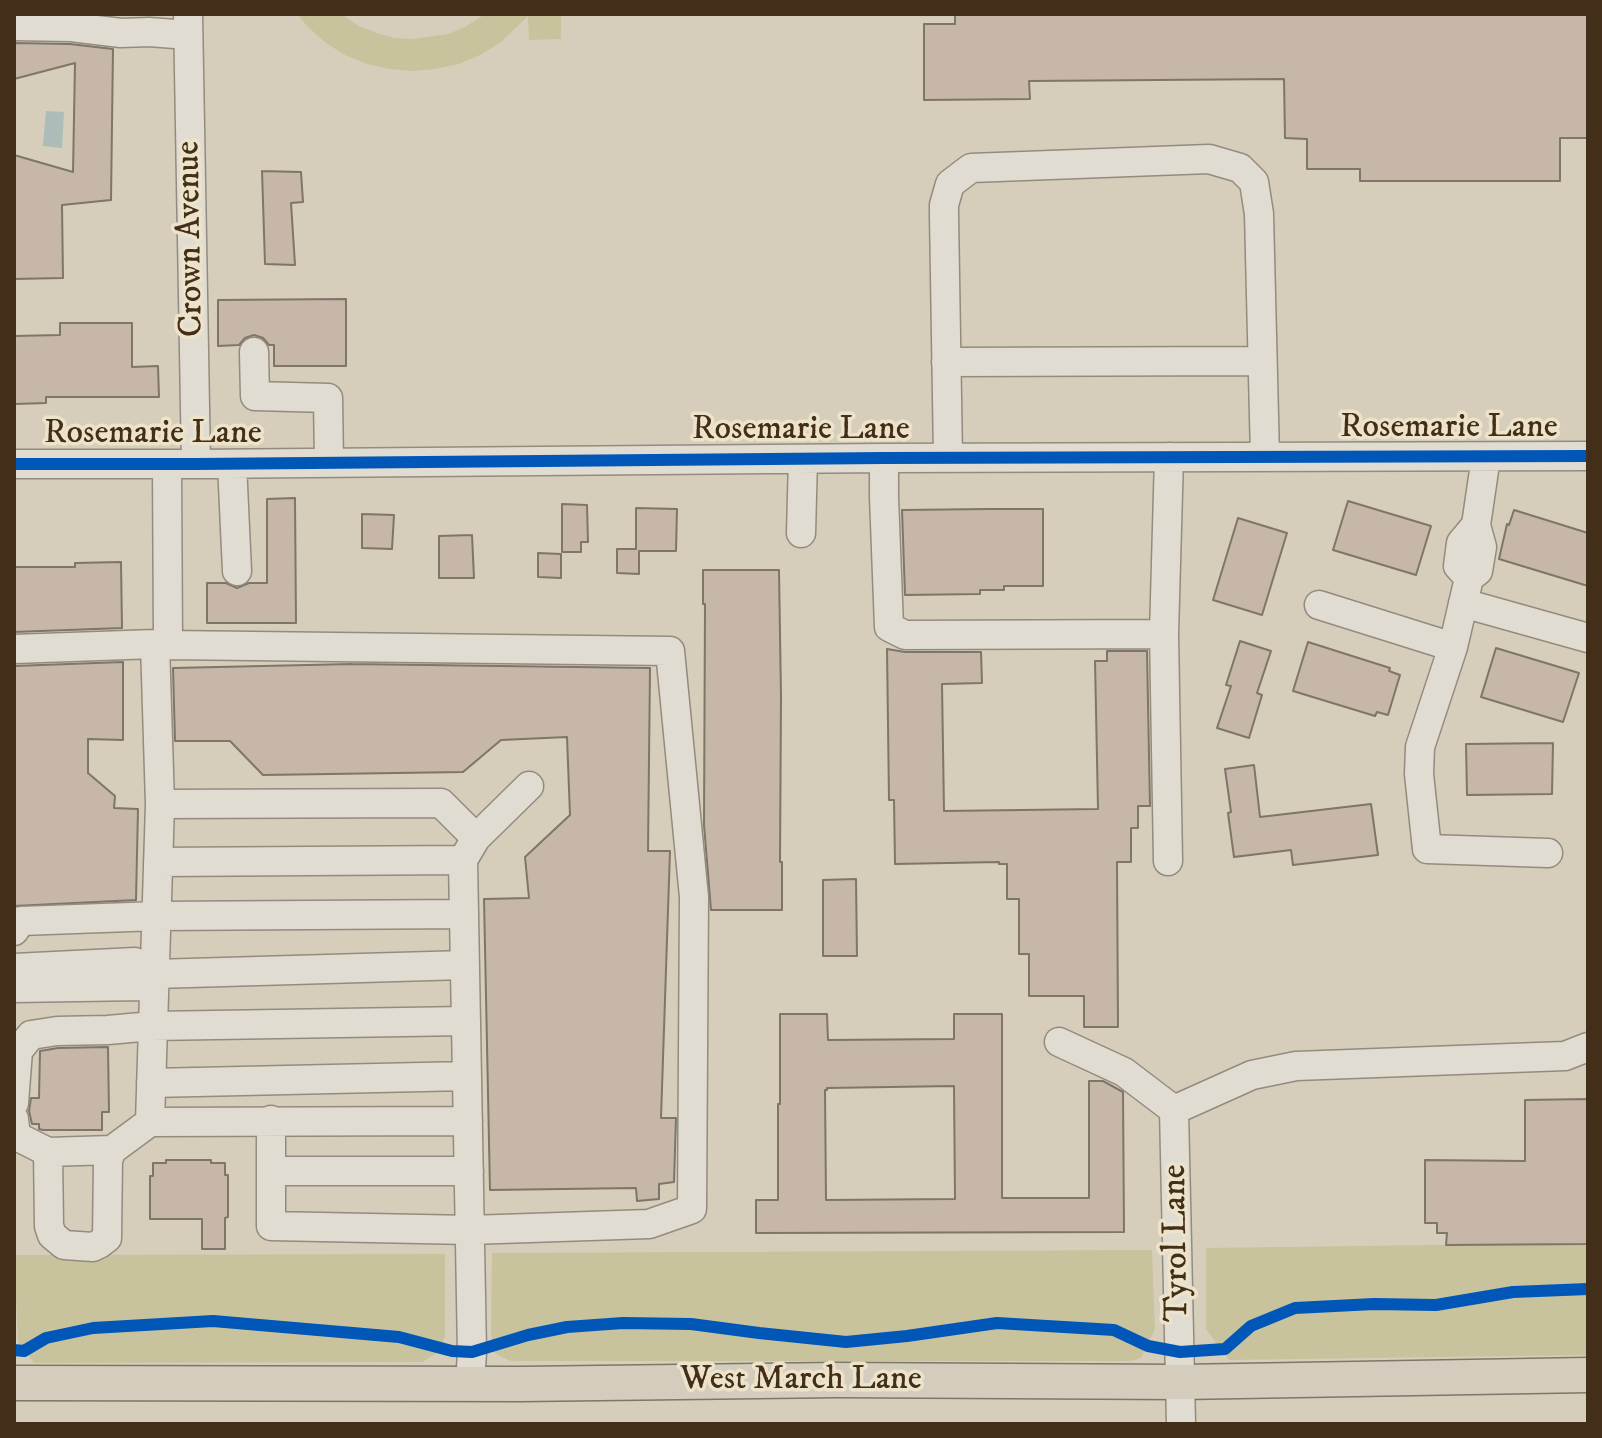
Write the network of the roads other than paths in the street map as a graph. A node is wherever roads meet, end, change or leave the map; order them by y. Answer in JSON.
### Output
{"nodes":[{"id":1,"x":188,"y":24,"type":"edge"},
{"id":2,"x":14,"y":26,"type":"edge"},
{"id":3,"x":254,"y":352,"type":"dead end"},
{"id":4,"x":1262,"y":361,"type":"junction"},
{"id":5,"x":946,"y":362,"type":"junction"},
{"id":6,"x":1588,"y":456,"type":"edge"},
{"id":7,"x":1169,"y":457,"type":"junction"},
{"id":8,"x":1265,"y":457,"type":"junction"},
{"id":9,"x":1486,"y":457,"type":"junction"},
{"id":10,"x":884,"y":458,"type":"junction"},
{"id":11,"x":948,"y":458,"type":"junction"},
{"id":12,"x":803,"y":459,"type":"junction"},
{"id":13,"x":329,"y":463,"type":"junction"},
{"id":14,"x":14,"y":464,"type":"edge"},
{"id":15,"x":167,"y":464,"type":"junction"},
{"id":16,"x":196,"y":464,"type":"junction"},
{"id":17,"x":232,"y":464,"type":"junction"},
{"id":18,"x":801,"y":533,"type":"dead end"},
{"id":19,"x":237,"y":571,"type":"dead end"},
{"id":20,"x":1466,"y":590,"type":"junction"},
{"id":21,"x":1319,"y":605,"type":"dead end"},
{"id":22,"x":1164,"y":634,"type":"junction"},
{"id":23,"x":1588,"y":638,"type":"edge"},
{"id":24,"x":162,"y":645,"type":"junction"},
{"id":25,"x":1453,"y":647,"type":"junction"},
{"id":26,"x":14,"y":649,"type":"edge"},
{"id":27,"x":529,"y":786,"type":"dead end"},
{"id":28,"x":160,"y":804,"type":"junction"},
{"id":29,"x":470,"y":849,"type":"junction"},
{"id":30,"x":1548,"y":853,"type":"dead end"},
{"id":31,"x":1168,"y":861,"type":"dead end"},
{"id":32,"x":158,"y":862,"type":"junction"},
{"id":33,"x":464,"y":914,"type":"junction"},
{"id":34,"x":157,"y":916,"type":"junction"},
{"id":35,"x":14,"y":931,"type":"edge"},
{"id":36,"x":465,"y":965,"type":"junction"},
{"id":37,"x":14,"y":968,"type":"edge"},
{"id":38,"x":155,"y":974,"type":"junction"},
{"id":39,"x":14,"y":988,"type":"edge"},
{"id":40,"x":466,"y":1021,"type":"junction"},
{"id":41,"x":152,"y":1026,"type":"junction"},
{"id":42,"x":1059,"y":1042,"type":"dead end"},
{"id":43,"x":1588,"y":1047,"type":"edge"},
{"id":44,"x":467,"y":1076,"type":"junction"},
{"id":45,"x":151,"y":1083,"type":"junction"},
{"id":46,"x":14,"y":1103,"type":"edge"},
{"id":47,"x":1174,"y":1110,"type":"junction"},
{"id":48,"x":14,"y":1119,"type":"edge"},
{"id":49,"x":271,"y":1120,"type":"junction"},
{"id":50,"x":468,"y":1121,"type":"junction"},
{"id":51,"x":150,"y":1122,"type":"junction"},
{"id":52,"x":112,"y":1150,"type":"junction"},
{"id":53,"x":48,"y":1152,"type":"junction"},
{"id":54,"x":271,"y":1171,"type":"junction"},
{"id":55,"x":469,"y":1171,"type":"junction"},
{"id":56,"x":470,"y":1230,"type":"junction"},
{"id":57,"x":1588,"y":1375,"type":"edge"},
{"id":58,"x":1181,"y":1382,"type":"junction"},
{"id":59,"x":14,"y":1383,"type":"edge"},
{"id":60,"x":470,"y":1384,"type":"junction"},
{"id":61,"x":1181,"y":1424,"type":"edge"}],
"edges":[{"from":1,"to":2,"type":"street"},
{"from":1,"to":16,"type":"street","name":"Crown Avenue"},
{"from":3,"to":13,"type":"street"},
{"from":4,"to":5,"type":"street"},
{"from":4,"to":5,"type":"street"},
{"from":4,"to":8,"type":"street"},
{"from":5,"to":11,"type":"street"},
{"from":6,"to":9,"type":"street","name":"Rosemarie Lane"},
{"from":7,"to":8,"type":"street","name":"Rosemarie Lane"},
{"from":7,"to":11,"type":"street","name":"Rosemarie Lane"},
{"from":7,"to":22,"type":"street"},
{"from":8,"to":9,"type":"street","name":"Rosemarie Lane"},
{"from":9,"to":20,"type":"street"},
{"from":10,"to":11,"type":"street","name":"Rosemarie Lane"},
{"from":10,"to":12,"type":"street","name":"Rosemarie Lane"},
{"from":10,"to":22,"type":"street"},
{"from":12,"to":13,"type":"street","name":"Rosemarie Lane"},
{"from":12,"to":18,"type":"street"},
{"from":13,"to":17,"type":"street","name":"Rosemarie Lane"},
{"from":14,"to":15,"type":"street","name":"Rosemarie Lane"},
{"from":15,"to":16,"type":"street","name":"Rosemarie Lane"},
{"from":15,"to":24,"type":"street"},
{"from":16,"to":17,"type":"street","name":"Rosemarie Lane"},
{"from":17,"to":19,"type":"street"},
{"from":20,"to":23,"type":"street"},
{"from":20,"to":25,"type":"street"},
{"from":21,"to":25,"type":"street"},
{"from":22,"to":31,"type":"street"},
{"from":24,"to":26,"type":"street"},
{"from":24,"to":28,"type":"street"},
{"from":24,"to":56,"type":"street"},
{"from":25,"to":30,"type":"street"},
{"from":27,"to":29,"type":"street"},
{"from":28,"to":29,"type":"street"},
{"from":28,"to":32,"type":"street"},
{"from":29,"to":32,"type":"street"},
{"from":29,"to":33,"type":"street"},
{"from":32,"to":34,"type":"street"},
{"from":33,"to":34,"type":"street"},
{"from":33,"to":36,"type":"street"},
{"from":34,"to":35,"type":"street"},
{"from":34,"to":38,"type":"street"},
{"from":36,"to":38,"type":"street"},
{"from":36,"to":40,"type":"street"},
{"from":37,"to":38,"type":"street"},
{"from":38,"to":39,"type":"street"},
{"from":38,"to":41,"type":"street"},
{"from":40,"to":41,"type":"street"},
{"from":40,"to":44,"type":"street"},
{"from":41,"to":45,"type":"street"},
{"from":41,"to":46,"type":"street"},
{"from":42,"to":47,"type":"street"},
{"from":43,"to":47,"type":"street"},
{"from":44,"to":45,"type":"street"},
{"from":44,"to":50,"type":"street"},
{"from":45,"to":51,"type":"street"},
{"from":47,"to":58,"type":"street","name":"Tyrol Lane"},
{"from":48,"to":53,"type":"street"},
{"from":49,"to":50,"type":"street"},
{"from":49,"to":51,"type":"street"},
{"from":49,"to":54,"type":"street"},
{"from":50,"to":55,"type":"street"},
{"from":51,"to":52,"type":"street"},
{"from":52,"to":53,"type":"street"},
{"from":52,"to":53,"type":"street"},
{"from":54,"to":55,"type":"street"},
{"from":54,"to":56,"type":"street"},
{"from":55,"to":56,"type":"street"},
{"from":56,"to":60,"type":"street"},
{"from":57,"to":58,"type":"main road","name":"West March Lane"},
{"from":58,"to":60,"type":"main road","name":"West March Lane"},
{"from":58,"to":61,"type":"street","name":"Tyrol Lane"},
{"from":59,"to":60,"type":"main road","name":"West March Lane"}]}
